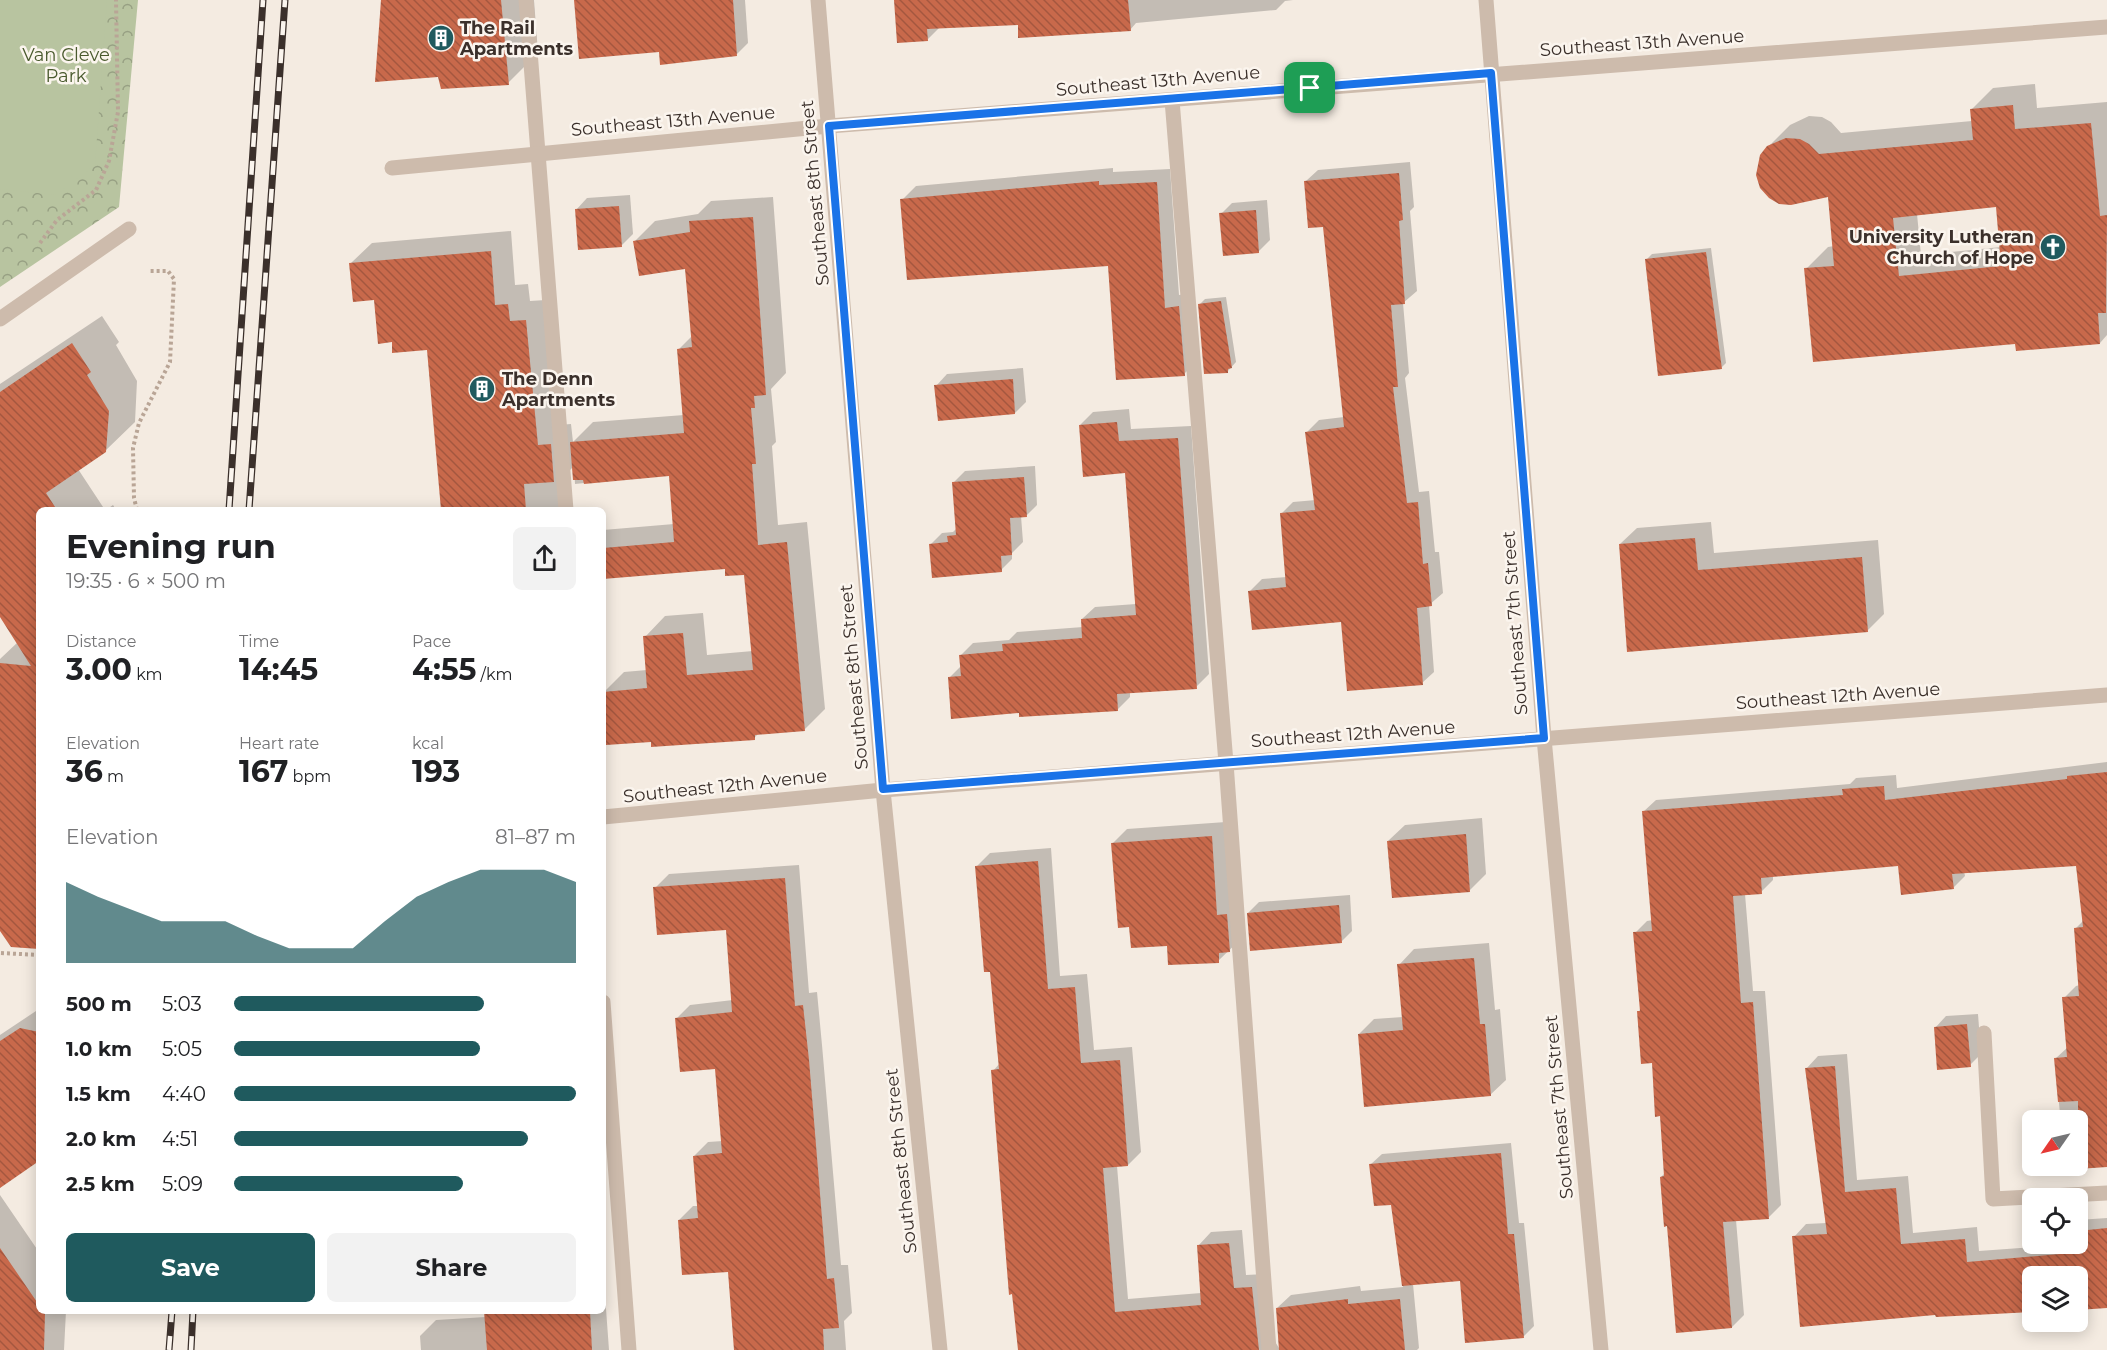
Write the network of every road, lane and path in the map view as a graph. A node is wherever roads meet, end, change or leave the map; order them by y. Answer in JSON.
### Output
{"nodes":[{"id":1,"x":116,"y":0,"type":"edge"},
{"id":2,"x":526,"y":0,"type":"edge"},
{"id":3,"x":818,"y":0,"type":"edge"},
{"id":4,"x":1486,"y":0,"type":"edge"},
{"id":5,"x":2107,"y":27,"type":"edge"},
{"id":6,"x":1491,"y":73,"type":"junction"},
{"id":7,"x":1172,"y":100,"type":"junction"},
{"id":8,"x":829,"y":126,"type":"junction"},
{"id":9,"x":538,"y":152,"type":"junction"},
{"id":10,"x":392,"y":168,"type":"dead end"},
{"id":11,"x":129,"y":229,"type":"dead end"},
{"id":12,"x":40,"y":243,"type":"dead end"},
{"id":13,"x":149,"y":271,"type":"dead end"},
{"id":14,"x":0,"y":319,"type":"edge"},
{"id":15,"x":136,"y":507,"type":"edge"},
{"id":16,"x":566,"y":507,"type":"edge"},
{"id":17,"x":2107,"y":694,"type":"edge"},
{"id":18,"x":1544,"y":738,"type":"junction"},
{"id":19,"x":1226,"y":763,"type":"junction"},
{"id":20,"x":883,"y":789,"type":"junction"},
{"id":21,"x":606,"y":817,"type":"edge"},
{"id":22,"x":1,"y":953,"type":"edge"},
{"id":23,"x":36,"y":955,"type":"edge"},
{"id":24,"x":1984,"y":1033,"type":"dead end"},
{"id":25,"x":606,"y":1080,"type":"edge"},
{"id":26,"x":609,"y":1158,"type":"edge"},
{"id":27,"x":2107,"y":1193,"type":"edge"},
{"id":28,"x":629,"y":1350,"type":"edge"},
{"id":29,"x":939,"y":1350,"type":"edge"},
{"id":30,"x":1269,"y":1350,"type":"edge"},
{"id":31,"x":1601,"y":1350,"type":"edge"}],
"edges":[{"from":1,"to":12,"type":"path"},
{"from":2,"to":9,"type":"street"},
{"from":3,"to":8,"type":"street","name":"Southeast 8th Street"},
{"from":4,"to":6,"type":"street","name":"Southeast 7th Street"},
{"from":5,"to":6,"type":"street","name":"Southeast 13th Avenue"},
{"from":6,"to":7,"type":"street","name":"Southeast 13th Avenue"},
{"from":6,"to":18,"type":"street","name":"Southeast 7th Street"},
{"from":7,"to":8,"type":"street","name":"Southeast 13th Avenue"},
{"from":7,"to":19,"type":"street"},
{"from":8,"to":9,"type":"street","name":"Southeast 13th Avenue"},
{"from":8,"to":20,"type":"street","name":"Southeast 8th Street"},
{"from":9,"to":10,"type":"street","name":"Southeast 13th Avenue"},
{"from":9,"to":16,"type":"street"},
{"from":11,"to":14,"type":"street"},
{"from":13,"to":15,"type":"path"},
{"from":17,"to":18,"type":"street","name":"Southeast 12th Avenue"},
{"from":18,"to":19,"type":"street","name":"Southeast 12th Avenue"},
{"from":18,"to":31,"type":"street","name":"Southeast 7th Street"},
{"from":19,"to":20,"type":"street","name":"Southeast 12th Avenue"},
{"from":19,"to":30,"type":"street"},
{"from":20,"to":21,"type":"street","name":"Southeast 12th Avenue"},
{"from":20,"to":29,"type":"street","name":"Southeast 8th Street"},
{"from":22,"to":23,"type":"path"},
{"from":24,"to":27,"type":"street"},
{"from":25,"to":26,"type":"street"},
{"from":26,"to":28,"type":"street"}]}
